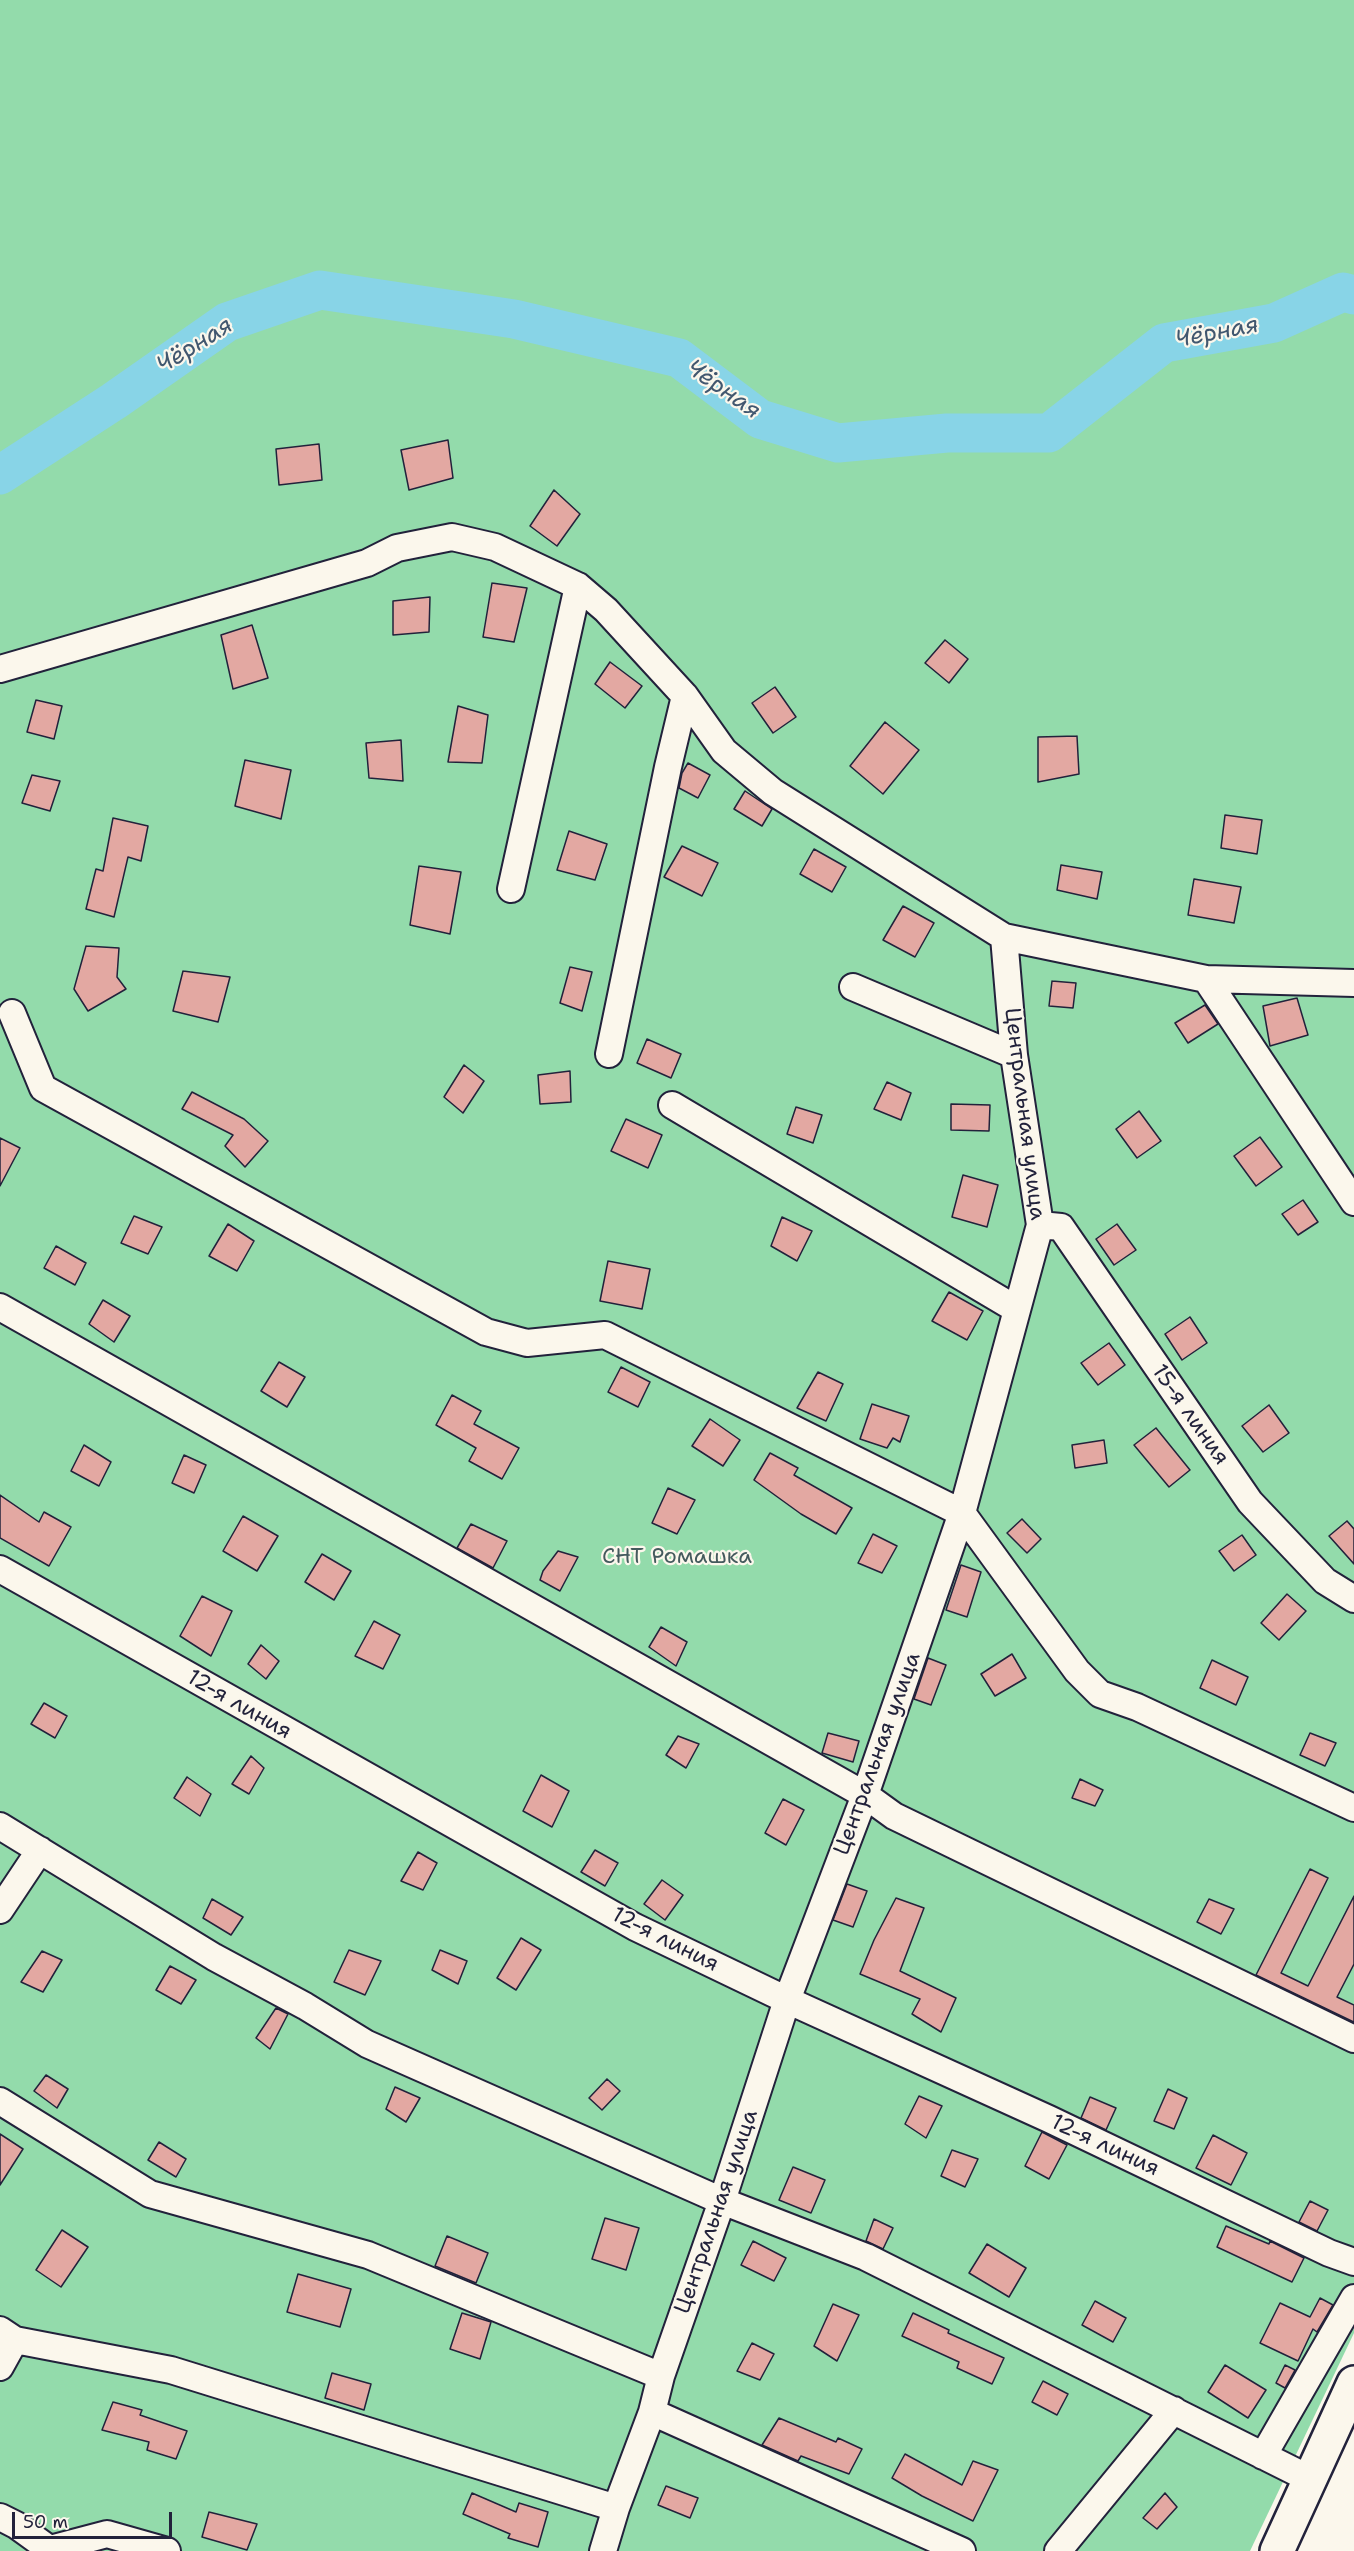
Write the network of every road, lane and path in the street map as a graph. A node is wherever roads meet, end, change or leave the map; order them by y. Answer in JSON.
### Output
{"nodes":[{"id":1,"x":578,"y":586,"type":"junction"},
{"id":2,"x":0,"y":669,"type":"edge"},
{"id":3,"x":685,"y":696,"type":"junction"},
{"id":4,"x":511,"y":889,"type":"dead end"},
{"id":5,"x":1004,"y":938,"type":"junction"},
{"id":6,"x":1206,"y":979,"type":"junction"},
{"id":7,"x":1354,"y":983,"type":"edge"},
{"id":8,"x":853,"y":987,"type":"dead end"},
{"id":9,"x":12,"y":1013,"type":"dead end"},
{"id":10,"x":609,"y":1054,"type":"dead end"},
{"id":11,"x":1014,"y":1055,"type":"junction"},
{"id":12,"x":672,"y":1105,"type":"dead end"},
{"id":13,"x":1354,"y":1202,"type":"edge"},
{"id":14,"x":1040,"y":1226,"type":"junction"},
{"id":15,"x":0,"y":1307,"type":"edge"},
{"id":16,"x":1016,"y":1310,"type":"junction"},
{"id":17,"x":962,"y":1513,"type":"junction"},
{"id":18,"x":0,"y":1569,"type":"edge"},
{"id":19,"x":1354,"y":1599,"type":"edge"},
{"id":20,"x":865,"y":1795,"type":"junction"},
{"id":21,"x":1354,"y":1808,"type":"edge"},
{"id":22,"x":0,"y":1826,"type":"edge"},
{"id":23,"x":40,"y":1850,"type":"junction"},
{"id":24,"x":0,"y":1910,"type":"edge"},
{"id":25,"x":787,"y":2000,"type":"junction"},
{"id":26,"x":1354,"y":2039,"type":"edge"},
{"id":27,"x":0,"y":2101,"type":"edge"},
{"id":28,"x":722,"y":2201,"type":"junction"},
{"id":29,"x":1354,"y":2262,"type":"edge"},
{"id":30,"x":1354,"y":2298,"type":"edge"},
{"id":31,"x":7,"y":2335,"type":"edge"},
{"id":32,"x":0,"y":2367,"type":"edge"},
{"id":33,"x":661,"y":2376,"type":"junction"},
{"id":34,"x":1354,"y":2383,"type":"edge"},
{"id":35,"x":1174,"y":2410,"type":"junction"},
{"id":36,"x":652,"y":2412,"type":"junction"},
{"id":37,"x":1263,"y":2456,"type":"junction"},
{"id":38,"x":1310,"y":2479,"type":"junction"},
{"id":39,"x":616,"y":2508,"type":"junction"},
{"id":40,"x":0,"y":2517,"type":"edge"},
{"id":41,"x":51,"y":2550,"type":"edge"},
{"id":42,"x":167,"y":2551,"type":"edge"},
{"id":43,"x":603,"y":2551,"type":"edge"},
{"id":44,"x":962,"y":2551,"type":"edge"},
{"id":45,"x":1058,"y":2551,"type":"edge"},
{"id":46,"x":1277,"y":2551,"type":"edge"}],
"edges":[{"from":1,"to":2,"type":"street"},
{"from":1,"to":3,"type":"street"},
{"from":1,"to":4,"type":"street"},
{"from":3,"to":5,"type":"street"},
{"from":3,"to":10,"type":"street"},
{"from":5,"to":6,"type":"street"},
{"from":5,"to":11,"type":"street","name":"Центральная улица"},
{"from":6,"to":7,"type":"street"},
{"from":6,"to":13,"type":"street"},
{"from":8,"to":11,"type":"street"},
{"from":9,"to":17,"type":"street"},
{"from":11,"to":14,"type":"street","name":"Центральная улица"},
{"from":12,"to":16,"type":"street"},
{"from":14,"to":16,"type":"street","name":"Центральная улица"},
{"from":14,"to":19,"type":"street","name":"15-я линия"},
{"from":15,"to":20,"type":"street"},
{"from":16,"to":17,"type":"street","name":"Центральная улица"},
{"from":17,"to":20,"type":"street","name":"Центральная улица"},
{"from":17,"to":21,"type":"street"},
{"from":18,"to":25,"type":"street","name":"12-я линия"},
{"from":20,"to":25,"type":"street","name":"Центральная улица"},
{"from":20,"to":26,"type":"street"},
{"from":22,"to":23,"type":"street"},
{"from":23,"to":24,"type":"street"},
{"from":23,"to":28,"type":"street"},
{"from":25,"to":28,"type":"street","name":"Центральная улица"},
{"from":25,"to":29,"type":"street","name":"12-я линия"},
{"from":27,"to":33,"type":"street"},
{"from":28,"to":33,"type":"street","name":"Центральная улица"},
{"from":28,"to":35,"type":"street"},
{"from":30,"to":37,"type":"street"},
{"from":31,"to":32,"type":"street"},
{"from":31,"to":39,"type":"street"},
{"from":33,"to":36,"type":"street","name":"Центральная улица"},
{"from":34,"to":38,"type":"main road"},
{"from":35,"to":37,"type":"street"},
{"from":35,"to":45,"type":"street"},
{"from":36,"to":39,"type":"street","name":"Центральная улица"},
{"from":36,"to":44,"type":"street"},
{"from":37,"to":38,"type":"street"},
{"from":38,"to":46,"type":"main road"},
{"from":39,"to":43,"type":"street","name":"Центральная улица"},
{"from":40,"to":41,"type":"street"},
{"from":41,"to":42,"type":"street"}]}
